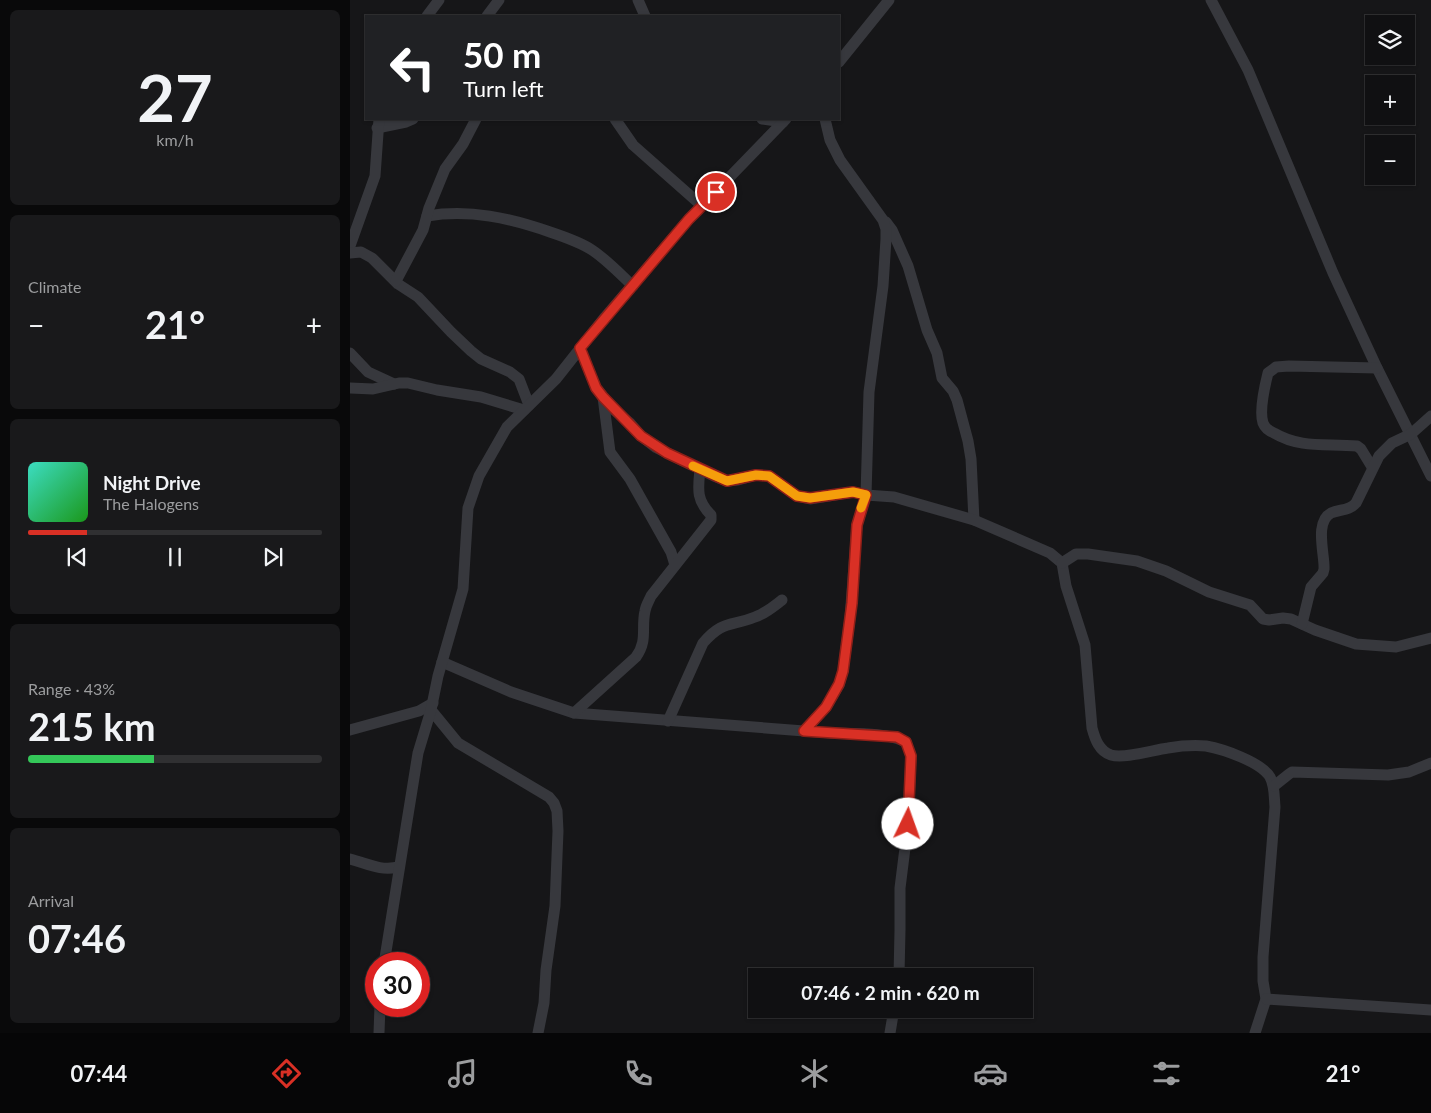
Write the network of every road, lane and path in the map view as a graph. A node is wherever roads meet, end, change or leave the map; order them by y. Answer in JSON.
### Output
{"nodes":[{"id":1,"x":439,"y":0,"type":"edge"},
{"id":2,"x":499,"y":0,"type":"edge"},
{"id":3,"x":638,"y":0,"type":"edge"},
{"id":4,"x":889,"y":0,"type":"edge"},
{"id":5,"x":1211,"y":0,"type":"edge"},
{"id":6,"x":428,"y":15,"type":"edge"},
{"id":7,"x":488,"y":15,"type":"edge"},
{"id":8,"x":645,"y":15,"type":"edge"},
{"id":9,"x":840,"y":61,"type":"edge"},
{"id":10,"x":411,"y":120,"type":"edge"},
{"id":11,"x":475,"y":120,"type":"edge"},
{"id":12,"x":616,"y":120,"type":"edge"},
{"id":13,"x":784,"y":120,"type":"edge"},
{"id":14,"x":825,"y":120,"type":"edge"},
{"id":15,"x":378,"y":123,"type":"edge"},
{"id":16,"x":702,"y":206,"type":"junction"},
{"id":17,"x":427,"y":216,"type":"junction"},
{"id":18,"x":883,"y":220,"type":"junction"},
{"id":19,"x":350,"y":246,"type":"edge"},
{"id":20,"x":350,"y":253,"type":"edge"},
{"id":21,"x":396,"y":281,"type":"junction"},
{"id":22,"x":633,"y":286,"type":"junction"},
{"id":23,"x":580,"y":348,"type":"junction"},
{"id":24,"x":350,"y":353,"type":"edge"},
{"id":25,"x":1377,"y":368,"type":"junction"},
{"id":26,"x":394,"y":384,"type":"junction"},
{"id":27,"x":350,"y":388,"type":"edge"},
{"id":28,"x":603,"y":397,"type":"junction"},
{"id":29,"x":527,"y":407,"type":"junction"},
{"id":30,"x":1431,"y":416,"type":"edge"},
{"id":31,"x":1411,"y":434,"type":"junction"},
{"id":32,"x":1372,"y":468,"type":"junction"},
{"id":33,"x":700,"y":469,"type":"junction"},
{"id":34,"x":1431,"y":476,"type":"edge"},
{"id":35,"x":866,"y":495,"type":"junction"},
{"id":36,"x":974,"y":520,"type":"junction"},
{"id":37,"x":1062,"y":563,"type":"junction"},
{"id":38,"x":675,"y":565,"type":"junction"},
{"id":39,"x":782,"y":600,"type":"dead end"},
{"id":40,"x":1302,"y":624,"type":"junction"},
{"id":41,"x":1431,"y":638,"type":"edge"},
{"id":42,"x":442,"y":662,"type":"junction"},
{"id":43,"x":432,"y":707,"type":"junction"},
{"id":44,"x":574,"y":714,"type":"junction"},
{"id":45,"x":668,"y":721,"type":"junction"},
{"id":46,"x":350,"y":730,"type":"edge"},
{"id":47,"x":804,"y":731,"type":"junction"},
{"id":48,"x":1431,"y":762,"type":"edge"},
{"id":49,"x":1274,"y":786,"type":"junction"},
{"id":50,"x":350,"y":859,"type":"edge"},
{"id":51,"x":399,"y":867,"type":"junction"},
{"id":52,"x":386,"y":952,"type":"edge"},
{"id":53,"x":899,"y":968,"type":"edge"},
{"id":54,"x":1266,"y":999,"type":"junction"},
{"id":55,"x":1431,"y":1010,"type":"edge"},
{"id":56,"x":380,"y":1017,"type":"edge"},
{"id":57,"x":892,"y":1018,"type":"edge"},
{"id":58,"x":379,"y":1033,"type":"edge"},
{"id":59,"x":538,"y":1033,"type":"edge"},
{"id":60,"x":890,"y":1033,"type":"edge"},
{"id":61,"x":1255,"y":1033,"type":"edge"}],
"edges":[{"from":1,"to":6,"type":"street"},
{"from":2,"to":7,"type":"street"},
{"from":3,"to":8,"type":"street"},
{"from":4,"to":9,"type":"street"},
{"from":5,"to":25,"type":"street"},
{"from":10,"to":15,"type":"street"},
{"from":11,"to":17,"type":"street"},
{"from":12,"to":16,"type":"street"},
{"from":13,"to":16,"type":"street"},
{"from":14,"to":18,"type":"street"},
{"from":15,"to":19,"type":"street"},
{"from":16,"to":22,"type":"street"},
{"from":17,"to":21,"type":"street"},
{"from":17,"to":22,"type":"street"},
{"from":18,"to":35,"type":"street"},
{"from":18,"to":36,"type":"street"},
{"from":20,"to":21,"type":"street"},
{"from":21,"to":29,"type":"street"},
{"from":22,"to":23,"type":"street"},
{"from":23,"to":28,"type":"street"},
{"from":23,"to":29,"type":"street"},
{"from":24,"to":26,"type":"street"},
{"from":25,"to":31,"type":"street"},
{"from":25,"to":32,"type":"street"},
{"from":26,"to":27,"type":"street"},
{"from":26,"to":29,"type":"street"},
{"from":28,"to":33,"type":"street"},
{"from":28,"to":38,"type":"street"},
{"from":29,"to":42,"type":"street"},
{"from":30,"to":31,"type":"street"},
{"from":31,"to":32,"type":"street"},
{"from":31,"to":34,"type":"street"},
{"from":32,"to":40,"type":"street"},
{"from":33,"to":35,"type":"street"},
{"from":33,"to":38,"type":"street"},
{"from":35,"to":36,"type":"street"},
{"from":35,"to":47,"type":"street"},
{"from":36,"to":37,"type":"street"},
{"from":37,"to":40,"type":"street"},
{"from":37,"to":49,"type":"street"},
{"from":38,"to":44,"type":"street"},
{"from":39,"to":45,"type":"street"},
{"from":40,"to":41,"type":"street"},
{"from":42,"to":43,"type":"street"},
{"from":42,"to":44,"type":"street"},
{"from":43,"to":46,"type":"street"},
{"from":43,"to":51,"type":"street"},
{"from":43,"to":59,"type":"street"},
{"from":44,"to":45,"type":"street"},
{"from":45,"to":47,"type":"street"},
{"from":47,"to":53,"type":"street"},
{"from":48,"to":49,"type":"street"},
{"from":49,"to":54,"type":"street"},
{"from":50,"to":51,"type":"street"},
{"from":51,"to":52,"type":"street"},
{"from":54,"to":55,"type":"street"},
{"from":54,"to":61,"type":"street"},
{"from":56,"to":58,"type":"street"},
{"from":57,"to":60,"type":"street"}]}
